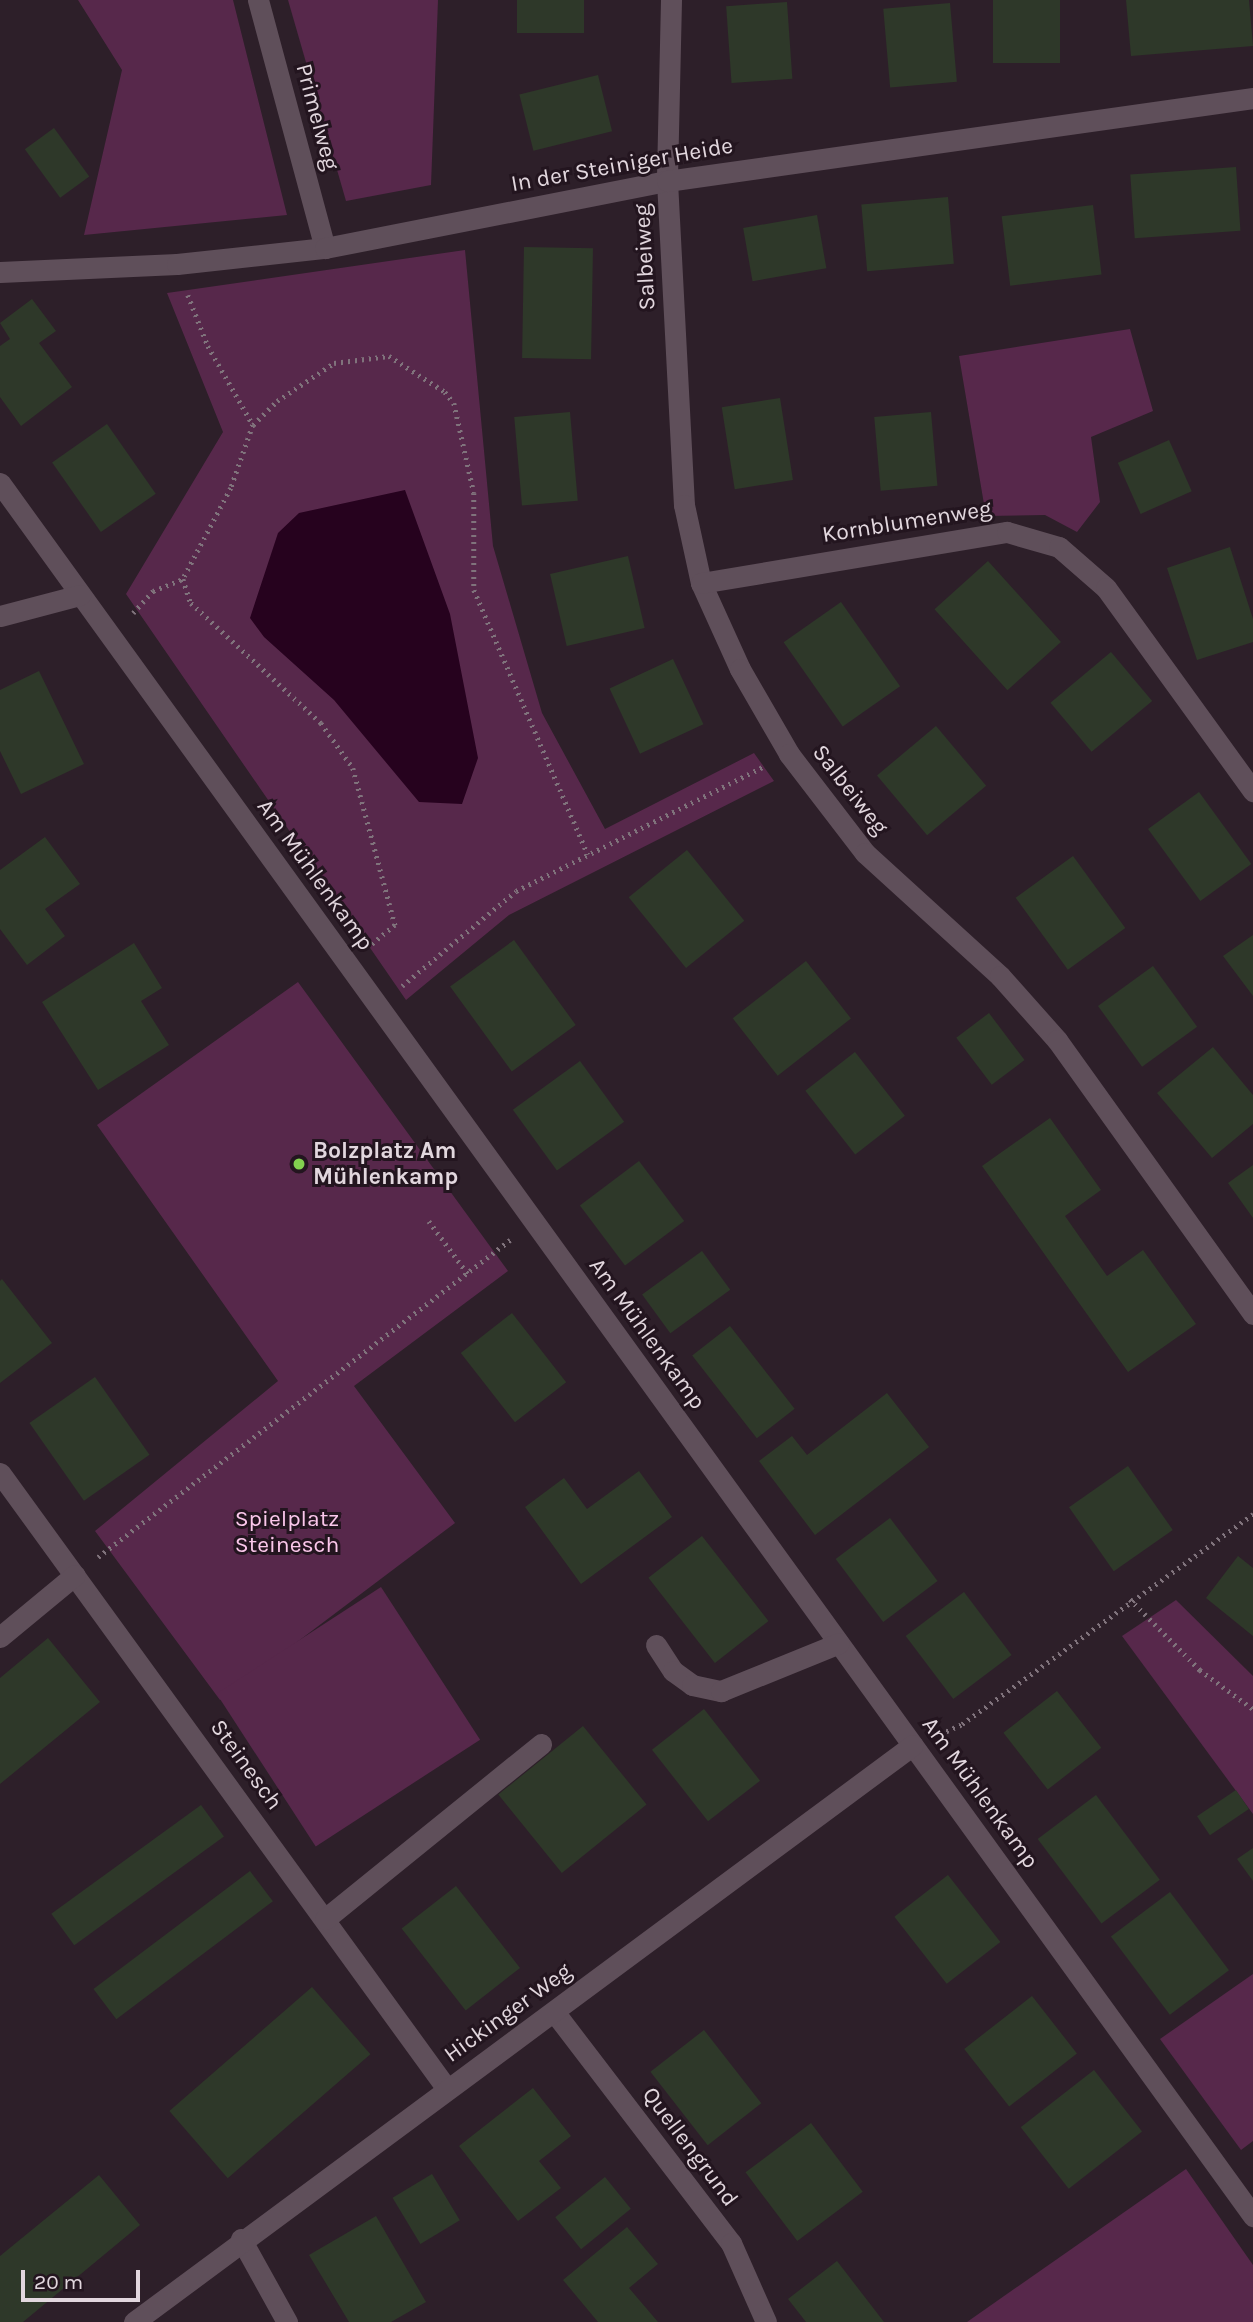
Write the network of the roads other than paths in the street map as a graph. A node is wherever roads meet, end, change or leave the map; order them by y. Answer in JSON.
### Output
{"nodes":[{"id":1,"x":258,"y":0,"type":"edge"},
{"id":2,"x":671,"y":0,"type":"edge"},
{"id":3,"x":1253,"y":98,"type":"edge"},
{"id":4,"x":667,"y":181,"type":"junction"},
{"id":5,"x":325,"y":248,"type":"junction"},
{"id":6,"x":0,"y":272,"type":"edge"},
{"id":7,"x":0,"y":483,"type":"edge"},
{"id":8,"x":701,"y":583,"type":"junction"},
{"id":9,"x":80,"y":595,"type":"junction"},
{"id":10,"x":0,"y":616,"type":"edge"},
{"id":11,"x":1253,"y":792,"type":"edge"},
{"id":12,"x":1253,"y":1314,"type":"edge"},
{"id":13,"x":0,"y":1473,"type":"edge"},
{"id":14,"x":75,"y":1575,"type":"junction"},
{"id":15,"x":0,"y":1637,"type":"edge"},
{"id":16,"x":839,"y":1643,"type":"junction"},
{"id":17,"x":656,"y":1645,"type":"dead end"},
{"id":18,"x":541,"y":1744,"type":"dead end"},
{"id":19,"x":913,"y":1745,"type":"junction"},
{"id":20,"x":325,"y":1919,"type":"junction"},
{"id":21,"x":555,"y":2013,"type":"junction"},
{"id":22,"x":447,"y":2089,"type":"junction"},
{"id":23,"x":1253,"y":2216,"type":"edge"},
{"id":24,"x":241,"y":2239,"type":"junction"},
{"id":25,"x":134,"y":2322,"type":"edge"},
{"id":26,"x":287,"y":2322,"type":"edge"},
{"id":27,"x":766,"y":2322,"type":"edge"}],
"edges":[{"from":1,"to":5,"type":"street","name":"Primelweg"},
{"from":2,"to":4,"type":"street","name":"Salbeiweg"},
{"from":3,"to":4,"type":"street","name":"In der Steiniger Heide"},
{"from":4,"to":5,"type":"street","name":"In der Steiniger Heide"},
{"from":4,"to":8,"type":"street","name":"Salbeiweg"},
{"from":5,"to":6,"type":"street","name":"In der Steiniger Heide"},
{"from":7,"to":9,"type":"street","name":"Am Mühlenkamp"},
{"from":8,"to":11,"type":"street","name":"Kornblumenweg"},
{"from":8,"to":12,"type":"street","name":"Salbeiweg"},
{"from":9,"to":10,"type":"street"},
{"from":9,"to":16,"type":"street","name":"Am Mühlenkamp"},
{"from":13,"to":14,"type":"street","name":"Steinesch"},
{"from":14,"to":15,"type":"street"},
{"from":14,"to":20,"type":"street","name":"Steinesch"},
{"from":16,"to":17,"type":"street"},
{"from":16,"to":19,"type":"street","name":"Am Mühlenkamp"},
{"from":18,"to":20,"type":"street"},
{"from":19,"to":21,"type":"street","name":"Hickinger Weg"},
{"from":19,"to":23,"type":"street","name":"Am Mühlenkamp"},
{"from":20,"to":22,"type":"street","name":"Steinesch"},
{"from":21,"to":22,"type":"street","name":"Hickinger Weg"},
{"from":21,"to":27,"type":"street","name":"Quellengrund"},
{"from":22,"to":24,"type":"street","name":"Hickinger Weg"},
{"from":24,"to":25,"type":"street","name":"Hickinger Weg"},
{"from":24,"to":26,"type":"street"}]}
